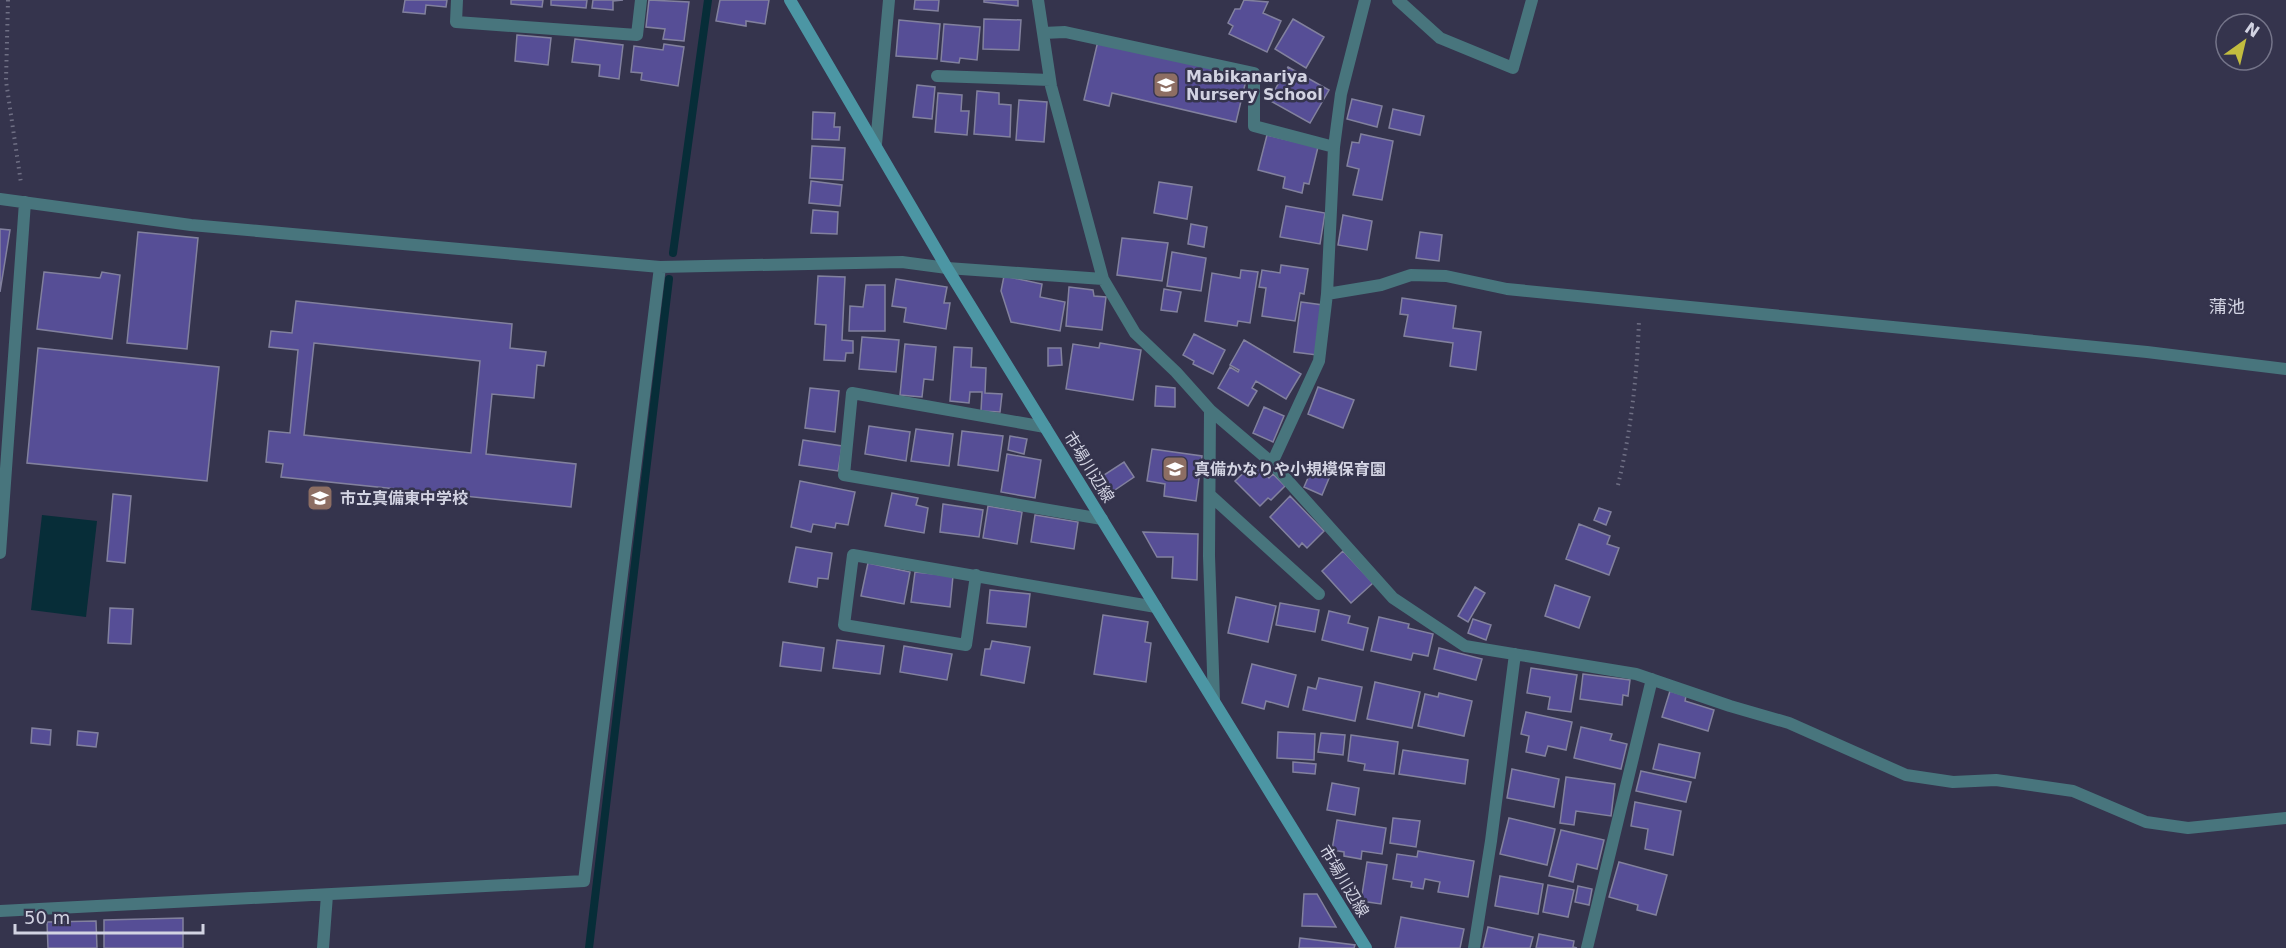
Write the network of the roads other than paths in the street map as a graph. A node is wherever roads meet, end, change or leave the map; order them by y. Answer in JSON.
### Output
{"nodes":[{"id":1,"x":457,"y":0,"type":"edge"},
{"id":2,"x":641,"y":0,"type":"edge"},
{"id":3,"x":790,"y":0,"type":"edge"},
{"id":4,"x":889,"y":0,"type":"edge"},
{"id":5,"x":1038,"y":0,"type":"edge"},
{"id":6,"x":1365,"y":0,"type":"edge"},
{"id":7,"x":1398,"y":0,"type":"edge"},
{"id":8,"x":1532,"y":0,"type":"edge"},
{"id":9,"x":1043,"y":33,"type":"junction"},
{"id":10,"x":937,"y":76,"type":"dead end"},
{"id":11,"x":1050,"y":80,"type":"junction"},
{"id":12,"x":876,"y":144,"type":"junction"},
{"id":13,"x":1334,"y":147,"type":"junction"},
{"id":14,"x":0,"y":199,"type":"edge"},
{"id":15,"x":25,"y":202,"type":"junction"},
{"id":16,"x":660,"y":267,"type":"junction"},
{"id":17,"x":947,"y":268,"type":"junction"},
{"id":18,"x":1103,"y":279,"type":"junction"},
{"id":19,"x":1327,"y":294,"type":"junction"},
{"id":20,"x":2286,"y":369,"type":"edge"},
{"id":21,"x":1210,"y":410,"type":"junction"},
{"id":22,"x":1045,"y":427,"type":"junction"},
{"id":23,"x":1272,"y":463,"type":"junction"},
{"id":24,"x":1211,"y":496,"type":"junction"},
{"id":25,"x":1102,"y":519,"type":"junction"},
{"id":26,"x":0,"y":553,"type":"edge"},
{"id":27,"x":976,"y":575,"type":"junction"},
{"id":28,"x":1319,"y":594,"type":"dead end"},
{"id":29,"x":1156,"y":608,"type":"junction"},
{"id":30,"x":1515,"y":654,"type":"junction"},
{"id":31,"x":1652,"y":679,"type":"junction"},
{"id":32,"x":1214,"y":700,"type":"junction"},
{"id":33,"x":2286,"y":818,"type":"edge"},
{"id":34,"x":327,"y":895,"type":"junction"},
{"id":35,"x":0,"y":910,"type":"edge"},
{"id":36,"x":323,"y":948,"type":"edge"},
{"id":37,"x":1366,"y":948,"type":"edge"},
{"id":38,"x":1474,"y":948,"type":"edge"},
{"id":39,"x":1587,"y":948,"type":"edge"}],
"edges":[{"from":1,"to":2,"type":"street"},
{"from":3,"to":12,"type":"main road","name":"市場川辺線"},
{"from":4,"to":12,"type":"street"},
{"from":5,"to":9,"type":"street"},
{"from":6,"to":13,"type":"street"},
{"from":7,"to":8,"type":"street"},
{"from":9,"to":11,"type":"street"},
{"from":9,"to":13,"type":"street"},
{"from":10,"to":11,"type":"street"},
{"from":11,"to":18,"type":"street"},
{"from":12,"to":17,"type":"main road","name":"市場川辺線"},
{"from":13,"to":19,"type":"street"},
{"from":14,"to":15,"type":"street"},
{"from":15,"to":16,"type":"street"},
{"from":15,"to":26,"type":"street"},
{"from":16,"to":17,"type":"street"},
{"from":16,"to":34,"type":"street"},
{"from":17,"to":18,"type":"street"},
{"from":17,"to":22,"type":"main road","name":"市場川辺線"},
{"from":18,"to":21,"type":"street"},
{"from":19,"to":20,"type":"street"},
{"from":19,"to":23,"type":"street"},
{"from":21,"to":23,"type":"street"},
{"from":21,"to":24,"type":"street"},
{"from":22,"to":25,"type":"main road","name":"市場川辺線"},
{"from":22,"to":25,"type":"street"},
{"from":23,"to":30,"type":"street"},
{"from":24,"to":28,"type":"street"},
{"from":24,"to":32,"type":"street"},
{"from":25,"to":29,"type":"main road","name":"市場川辺線"},
{"from":27,"to":27,"type":"street"},
{"from":27,"to":29,"type":"street"},
{"from":29,"to":32,"type":"main road","name":"市場川辺線"},
{"from":30,"to":31,"type":"street"},
{"from":30,"to":38,"type":"street"},
{"from":31,"to":33,"type":"street"},
{"from":31,"to":39,"type":"street"},
{"from":32,"to":37,"type":"main road","name":"市場川辺線"},
{"from":34,"to":35,"type":"street"},
{"from":34,"to":36,"type":"street"}]}
